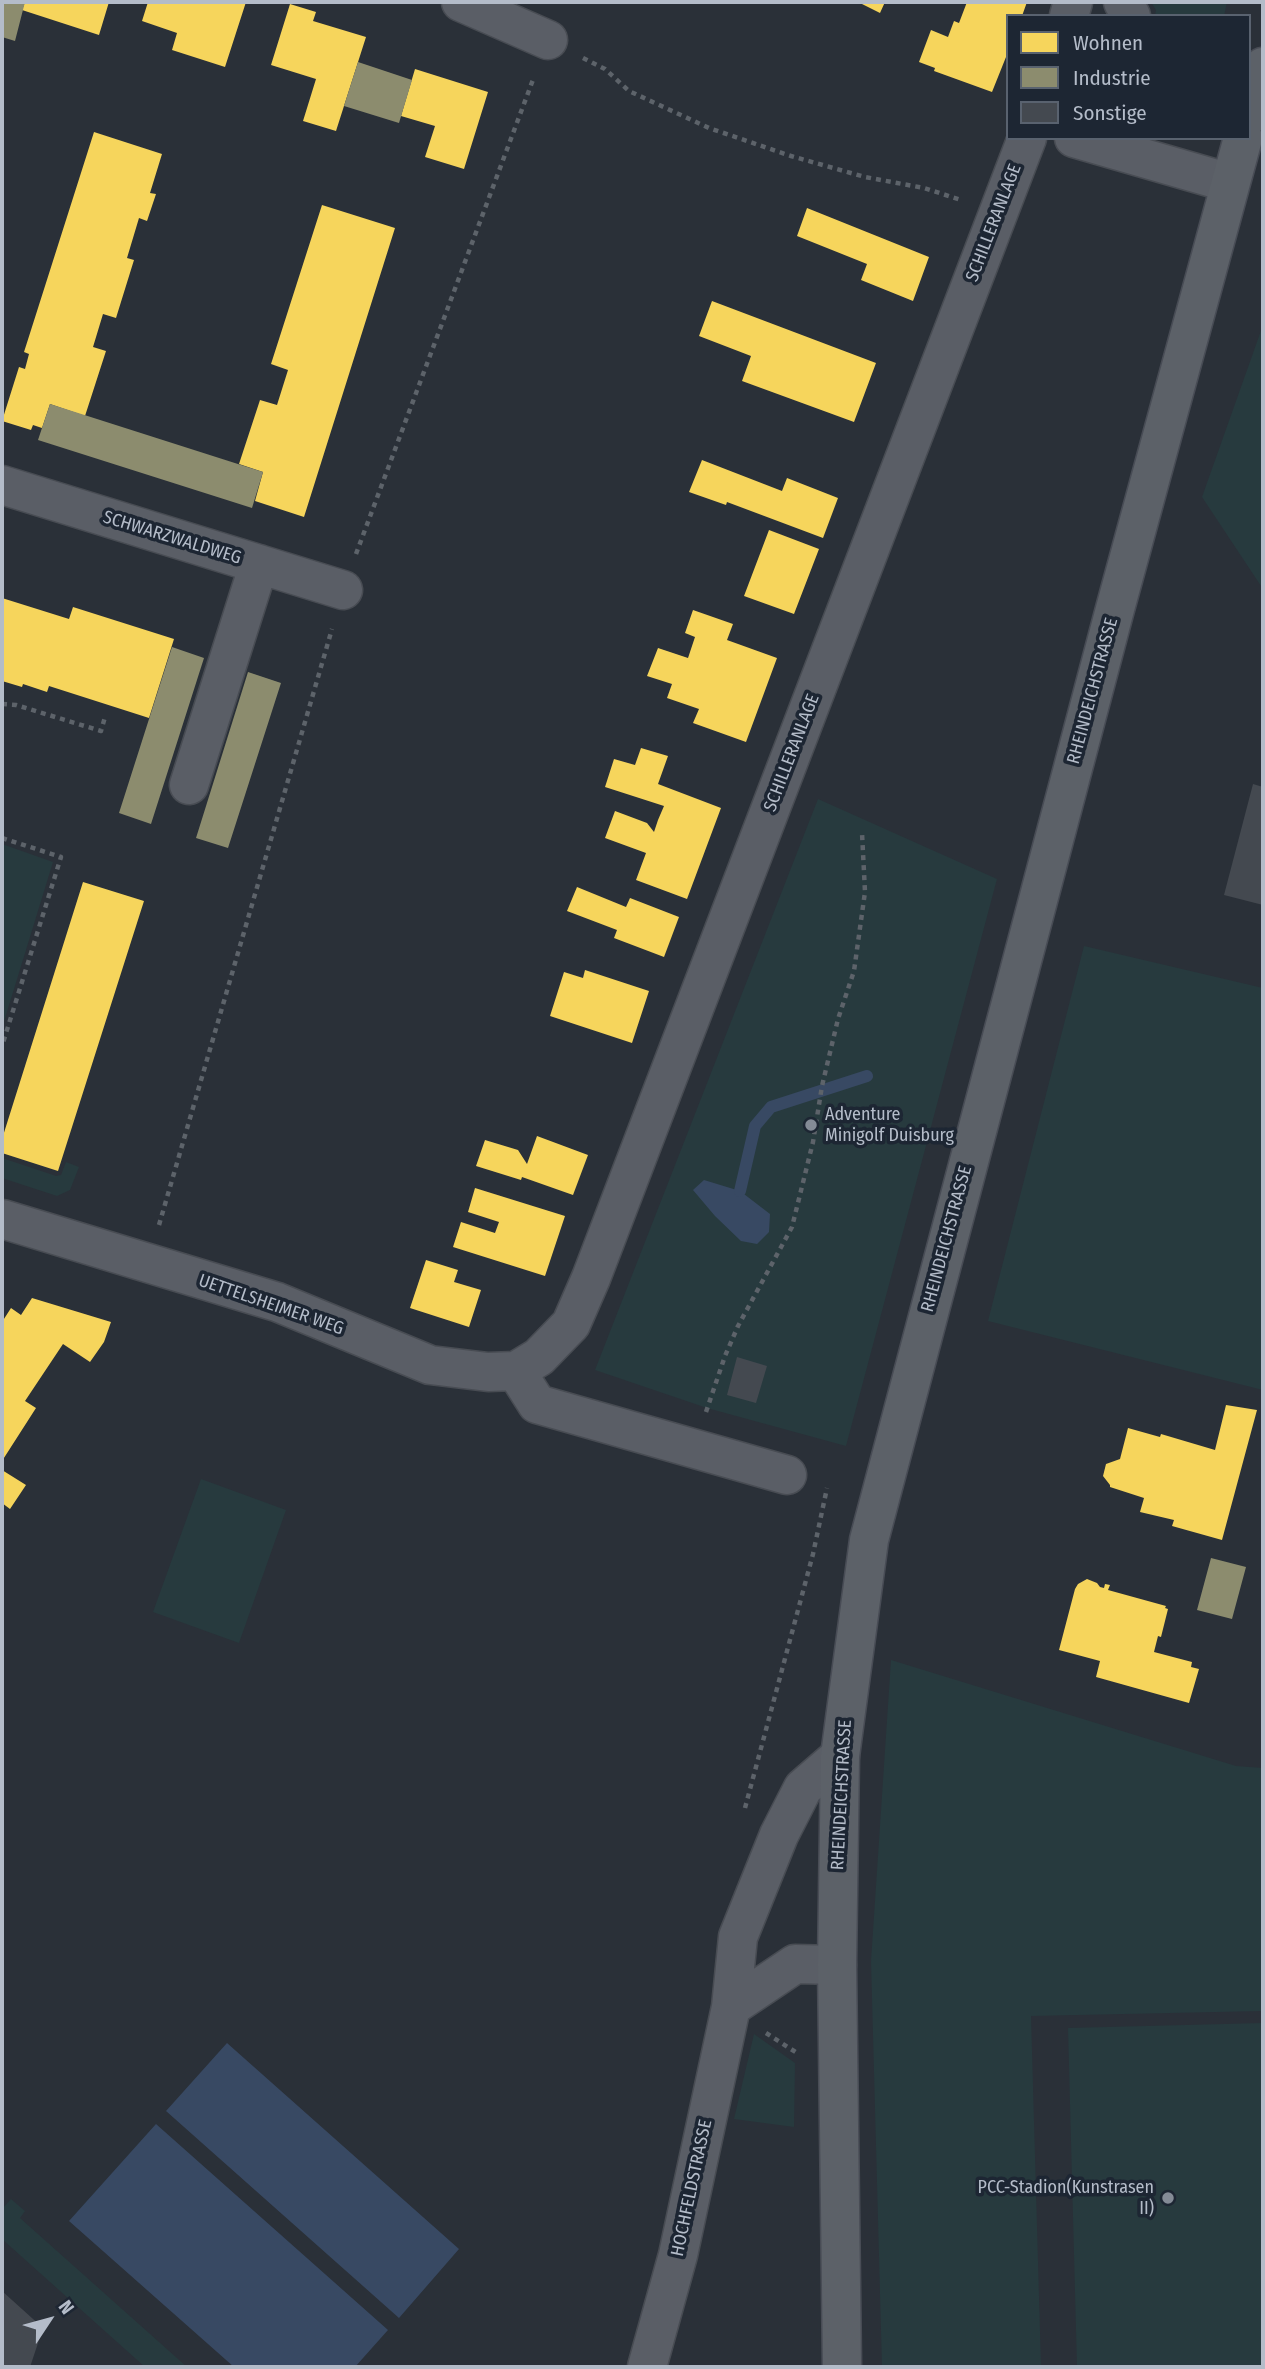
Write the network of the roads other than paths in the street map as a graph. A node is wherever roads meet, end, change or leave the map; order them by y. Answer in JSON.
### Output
{"nodes":[{"id":1,"x":461,"y":2,"type":"edge"},
{"id":2,"x":548,"y":40,"type":"road end"},
{"id":3,"x":1263,"y":67,"type":"edge"},
{"id":4,"x":1251,"y":108,"type":"edge"},
{"id":5,"x":1026,"y":140,"type":"edge"},
{"id":6,"x":1089,"y":140,"type":"edge"},
{"id":7,"x":1241,"y":140,"type":"edge"},
{"id":8,"x":1133,"y":146,"type":"edge"},
{"id":9,"x":1230,"y":183,"type":"junction"},
{"id":10,"x":2,"y":485,"type":"edge"},
{"id":11,"x":259,"y":564,"type":"junction"},
{"id":12,"x":343,"y":590,"type":"road end"},
{"id":13,"x":188,"y":785,"type":"dead end"},
{"id":14,"x":2,"y":1219,"type":"edge"},
{"id":15,"x":528,"y":1364,"type":"junction"},
{"id":16,"x":787,"y":1475,"type":"road end"},
{"id":17,"x":840,"y":1756,"type":"junction"},
{"id":18,"x":837,"y":1965,"type":"junction"},
{"id":19,"x":731,"y":2007,"type":"junction"},
{"id":20,"x":647,"y":2367,"type":"edge"},
{"id":21,"x":842,"y":2367,"type":"edge"}],
"edges":[{"from":1,"to":2,"type":"street"},
{"from":3,"to":4,"type":"main road"},
{"from":5,"to":15,"type":"street","name":"SCHILLERANLAGE"},
{"from":6,"to":8,"type":"street"},
{"from":7,"to":9,"type":"main road","name":"RHEINDEICHSTRASSE"},
{"from":8,"to":9,"type":"street"},
{"from":9,"to":17,"type":"main road","name":"RHEINDEICHSTRASSE"},
{"from":10,"to":11,"type":"street","name":"SCHWARZWALDWEG"},
{"from":11,"to":12,"type":"street","name":"SCHWARZWALDWEG"},
{"from":11,"to":13,"type":"street"},
{"from":14,"to":15,"type":"street","name":"UETTELSHEIMER WEG"},
{"from":15,"to":16,"type":"street"},
{"from":17,"to":18,"type":"main road","name":"RHEINDEICHSTRASSE"},
{"from":17,"to":19,"type":"street","name":"HOCHFELDSTRASSE"},
{"from":18,"to":19,"type":"street"},
{"from":18,"to":21,"type":"main road","name":"RHEINDEICHSTRASSE"},
{"from":19,"to":20,"type":"street","name":"HOCHFELDSTRASSE"}]}
